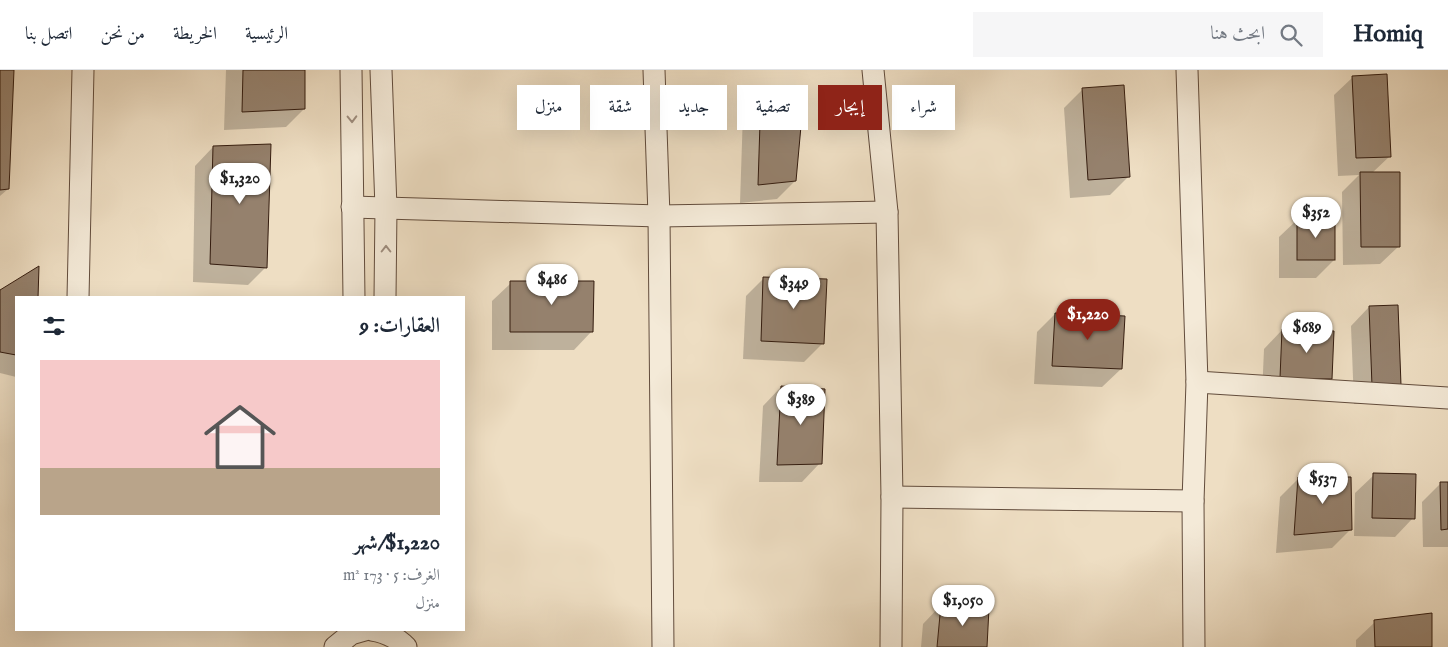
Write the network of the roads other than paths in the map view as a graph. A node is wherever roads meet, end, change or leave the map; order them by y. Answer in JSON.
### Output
{"nodes":[{"id":1,"x":83,"y":70,"type":"edge"},
{"id":2,"x":351,"y":70,"type":"edge"},
{"id":3,"x":381,"y":70,"type":"edge"},
{"id":4,"x":654,"y":70,"type":"edge"},
{"id":5,"x":873,"y":70,"type":"edge"},
{"id":6,"x":1188,"y":70,"type":"edge"},
{"id":7,"x":352,"y":207,"type":"junction"},
{"id":8,"x":386,"y":208,"type":"junction"},
{"id":9,"x":886,"y":212,"type":"junction"},
{"id":10,"x":659,"y":216,"type":"junction"},
{"id":11,"x":78,"y":296,"type":"edge"},
{"id":12,"x":354,"y":296,"type":"edge"},
{"id":13,"x":386,"y":296,"type":"edge"},
{"id":14,"x":1197,"y":382,"type":"junction"},
{"id":15,"x":1448,"y":398,"type":"edge"},
{"id":16,"x":892,"y":497,"type":"junction"},
{"id":17,"x":1193,"y":501,"type":"junction"},
{"id":18,"x":368,"y":631,"type":"edge"},
{"id":19,"x":335,"y":647,"type":"edge"},
{"id":20,"x":406,"y":647,"type":"edge"},
{"id":21,"x":663,"y":647,"type":"edge"},
{"id":22,"x":891,"y":647,"type":"edge"},
{"id":23,"x":1194,"y":647,"type":"edge"}],
"edges":[{"from":1,"to":11,"type":"street"},
{"from":2,"to":7,"type":"street","one_way":true},
{"from":3,"to":8,"type":"street"},
{"from":4,"to":10,"type":"street"},
{"from":5,"to":9,"type":"street"},
{"from":6,"to":14,"type":"street"},
{"from":7,"to":8,"type":"street"},
{"from":7,"to":12,"type":"street"},
{"from":8,"to":10,"type":"street"},
{"from":13,"to":8,"type":"street","one_way":true},
{"from":9,"to":10,"type":"street"},
{"from":9,"to":16,"type":"street"},
{"from":10,"to":21,"type":"street"},
{"from":14,"to":15,"type":"street"},
{"from":14,"to":17,"type":"street"},
{"from":16,"to":17,"type":"street"},
{"from":16,"to":22,"type":"street"},
{"from":17,"to":23,"type":"street"},
{"from":18,"to":19,"type":"street"},
{"from":18,"to":20,"type":"street"}]}
